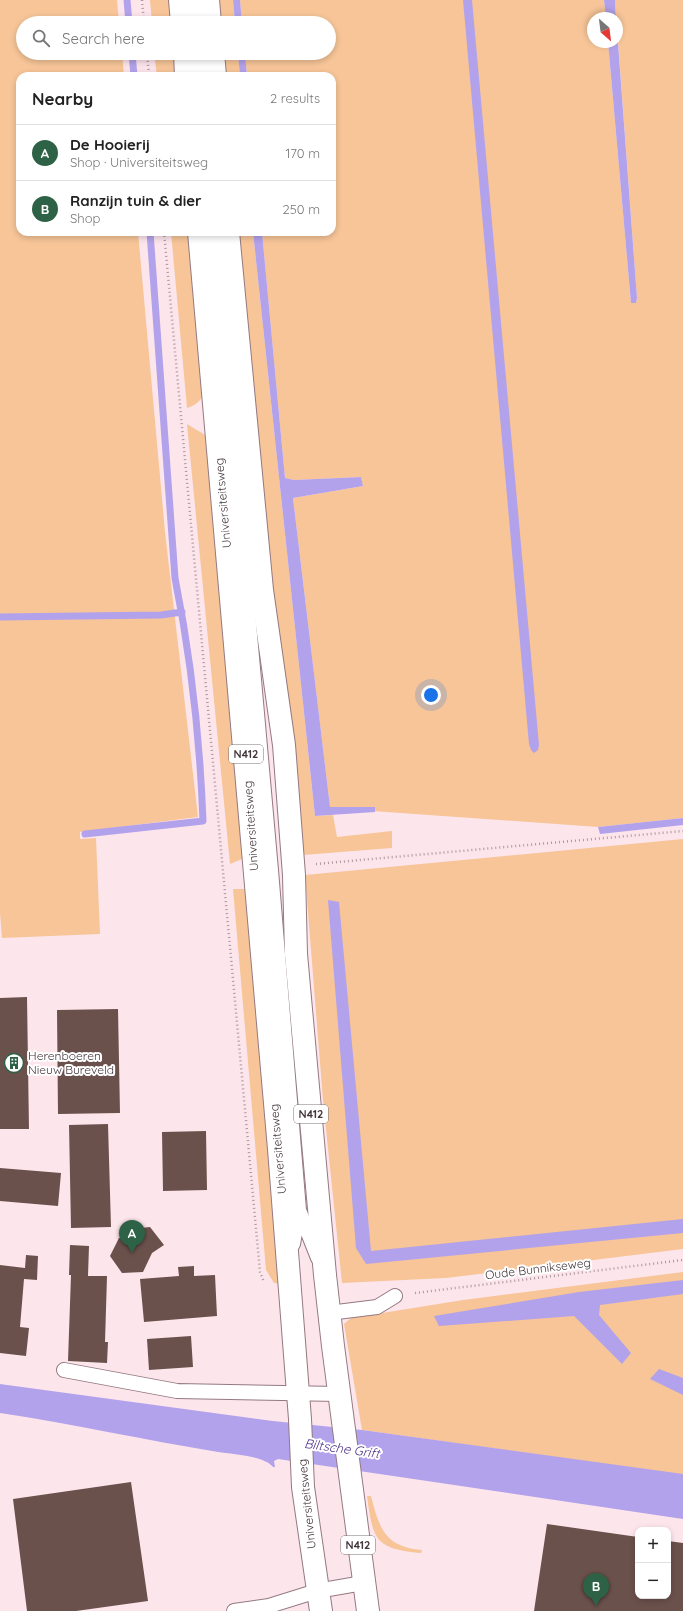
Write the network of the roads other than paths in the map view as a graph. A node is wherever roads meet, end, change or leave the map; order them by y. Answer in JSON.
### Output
{"nodes":[{"id":1,"x":180,"y":0,"type":"edge"},
{"id":2,"x":194,"y":0,"type":"edge"},
{"id":3,"x":208,"y":0,"type":"edge"},
{"id":4,"x":181,"y":16,"type":"edge"},
{"id":5,"x":195,"y":16,"type":"edge"},
{"id":6,"x":209,"y":16,"type":"edge"},
{"id":7,"x":185,"y":60,"type":"edge"},
{"id":8,"x":199,"y":60,"type":"edge"},
{"id":9,"x":214,"y":60,"type":"edge"},
{"id":10,"x":186,"y":72,"type":"edge"},
{"id":11,"x":200,"y":72,"type":"edge"},
{"id":12,"x":215,"y":72,"type":"edge"},
{"id":13,"x":199,"y":236,"type":"edge"},
{"id":14,"x":214,"y":236,"type":"edge"},
{"id":15,"x":228,"y":236,"type":"edge"},
{"id":16,"x":299,"y":1210,"type":"junction"},
{"id":17,"x":325,"y":1275,"type":"junction"},
{"id":18,"x":289,"y":1284,"type":"junction"},
{"id":19,"x":395,"y":1296,"type":"road end"},
{"id":20,"x":329,"y":1313,"type":"junction"},
{"id":21,"x":64,"y":1370,"type":"dead end"},
{"id":22,"x":297,"y":1394,"type":"junction"},
{"id":23,"x":339,"y":1394,"type":"junction"},
{"id":24,"x":363,"y":1583,"type":"junction"},
{"id":25,"x":319,"y":1601,"type":"edge"},
{"id":26,"x":234,"y":1611,"type":"edge"},
{"id":27,"x":368,"y":1611,"type":"edge"}],
"edges":[{"from":1,"to":4,"type":"main road"},
{"from":2,"to":5,"type":"lane"},
{"from":3,"to":6,"type":"main road"},
{"from":7,"to":10,"type":"main road"},
{"from":8,"to":11,"type":"lane"},
{"from":9,"to":12,"type":"main road"},
{"from":13,"to":18,"type":"main road","name":"Universiteitsweg","number":"N412"},
{"from":14,"to":16,"type":"lane","name":"Universiteitsweg","number":"N412"},
{"from":15,"to":17,"type":"main road","name":"Universiteitsweg","number":"N412"},
{"from":16,"to":17,"type":"lane","name":"Universiteitsweg","number":"N412"},
{"from":16,"to":18,"type":"lane","name":"Universiteitsweg","number":"N412"},
{"from":17,"to":20,"type":"main road","name":"Universiteitsweg","number":"N412"},
{"from":18,"to":22,"type":"main road","name":"Universiteitsweg","number":"N412"},
{"from":19,"to":20,"type":"lane"},
{"from":20,"to":23,"type":"main road","name":"Universiteitsweg","number":"N412"},
{"from":21,"to":22,"type":"lane"},
{"from":22,"to":23,"type":"lane"},
{"from":22,"to":25,"type":"main road","name":"Universiteitsweg","number":"N412"},
{"from":23,"to":24,"type":"main road","name":"Universiteitsweg","number":"N412"},
{"from":24,"to":25,"type":"lane"},
{"from":24,"to":27,"type":"main road","name":"Universiteitsweg","number":"N412"},
{"from":25,"to":26,"type":"lane"}]}
